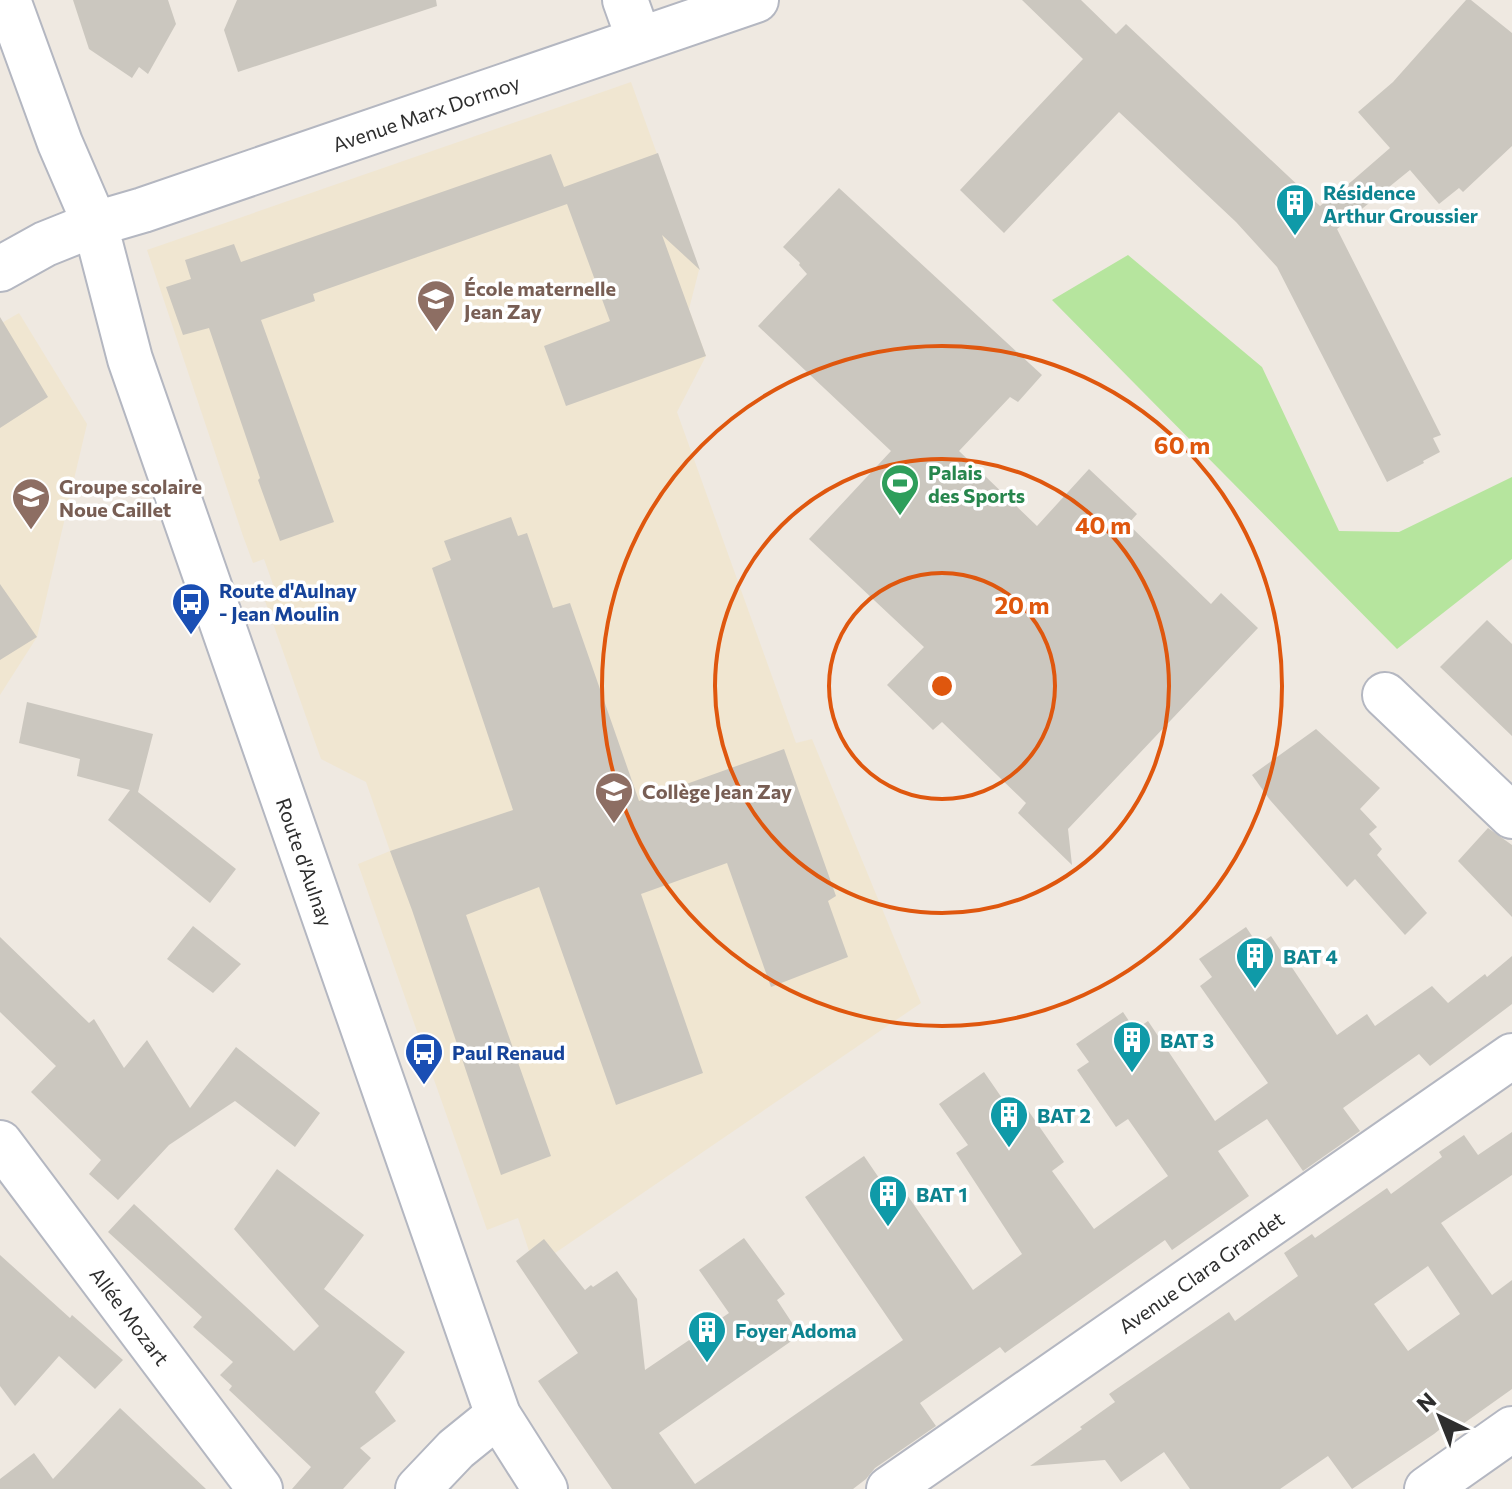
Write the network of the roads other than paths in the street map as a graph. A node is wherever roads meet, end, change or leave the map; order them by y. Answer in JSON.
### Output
{"nodes":[{"id":1,"x":8,"y":0,"type":"edge"},
{"id":2,"x":756,"y":0,"type":"edge"},
{"id":3,"x":632,"y":20,"type":"edge"},
{"id":4,"x":95,"y":224,"type":"junction"},
{"id":5,"x":0,"y":269,"type":"edge"},
{"id":6,"x":1385,"y":695,"type":"dead end"},
{"id":7,"x":1512,"y":816,"type":"edge"},
{"id":8,"x":1512,"y":1056,"type":"edge"},
{"id":9,"x":0,"y":1143,"type":"edge"},
{"id":10,"x":498,"y":1415,"type":"junction"},
{"id":11,"x":1512,"y":1429,"type":"edge"},
{"id":12,"x":260,"y":1489,"type":"edge"},
{"id":13,"x":418,"y":1489,"type":"edge"},
{"id":14,"x":545,"y":1489,"type":"edge"},
{"id":15,"x":889,"y":1489,"type":"edge"},
{"id":16,"x":1427,"y":1489,"type":"edge"}],
"edges":[{"from":1,"to":4,"type":"street","name":"Route d'Aulnay"},
{"from":2,"to":3,"type":"street","name":"Avenue Marx Dormoy"},
{"from":3,"to":4,"type":"street","name":"Avenue Marx Dormoy"},
{"from":4,"to":5,"type":"street","name":"Avenue Marx Dormoy"},
{"from":4,"to":10,"type":"street","name":"Route d'Aulnay"},
{"from":6,"to":7,"type":"street"},
{"from":8,"to":15,"type":"street","name":"Avenue Clara Grandet"},
{"from":9,"to":12,"type":"street","name":"Allée Mozart"},
{"from":10,"to":13,"type":"street"},
{"from":10,"to":14,"type":"street","name":"Route d'Aulnay"},
{"from":11,"to":16,"type":"street"}]}
